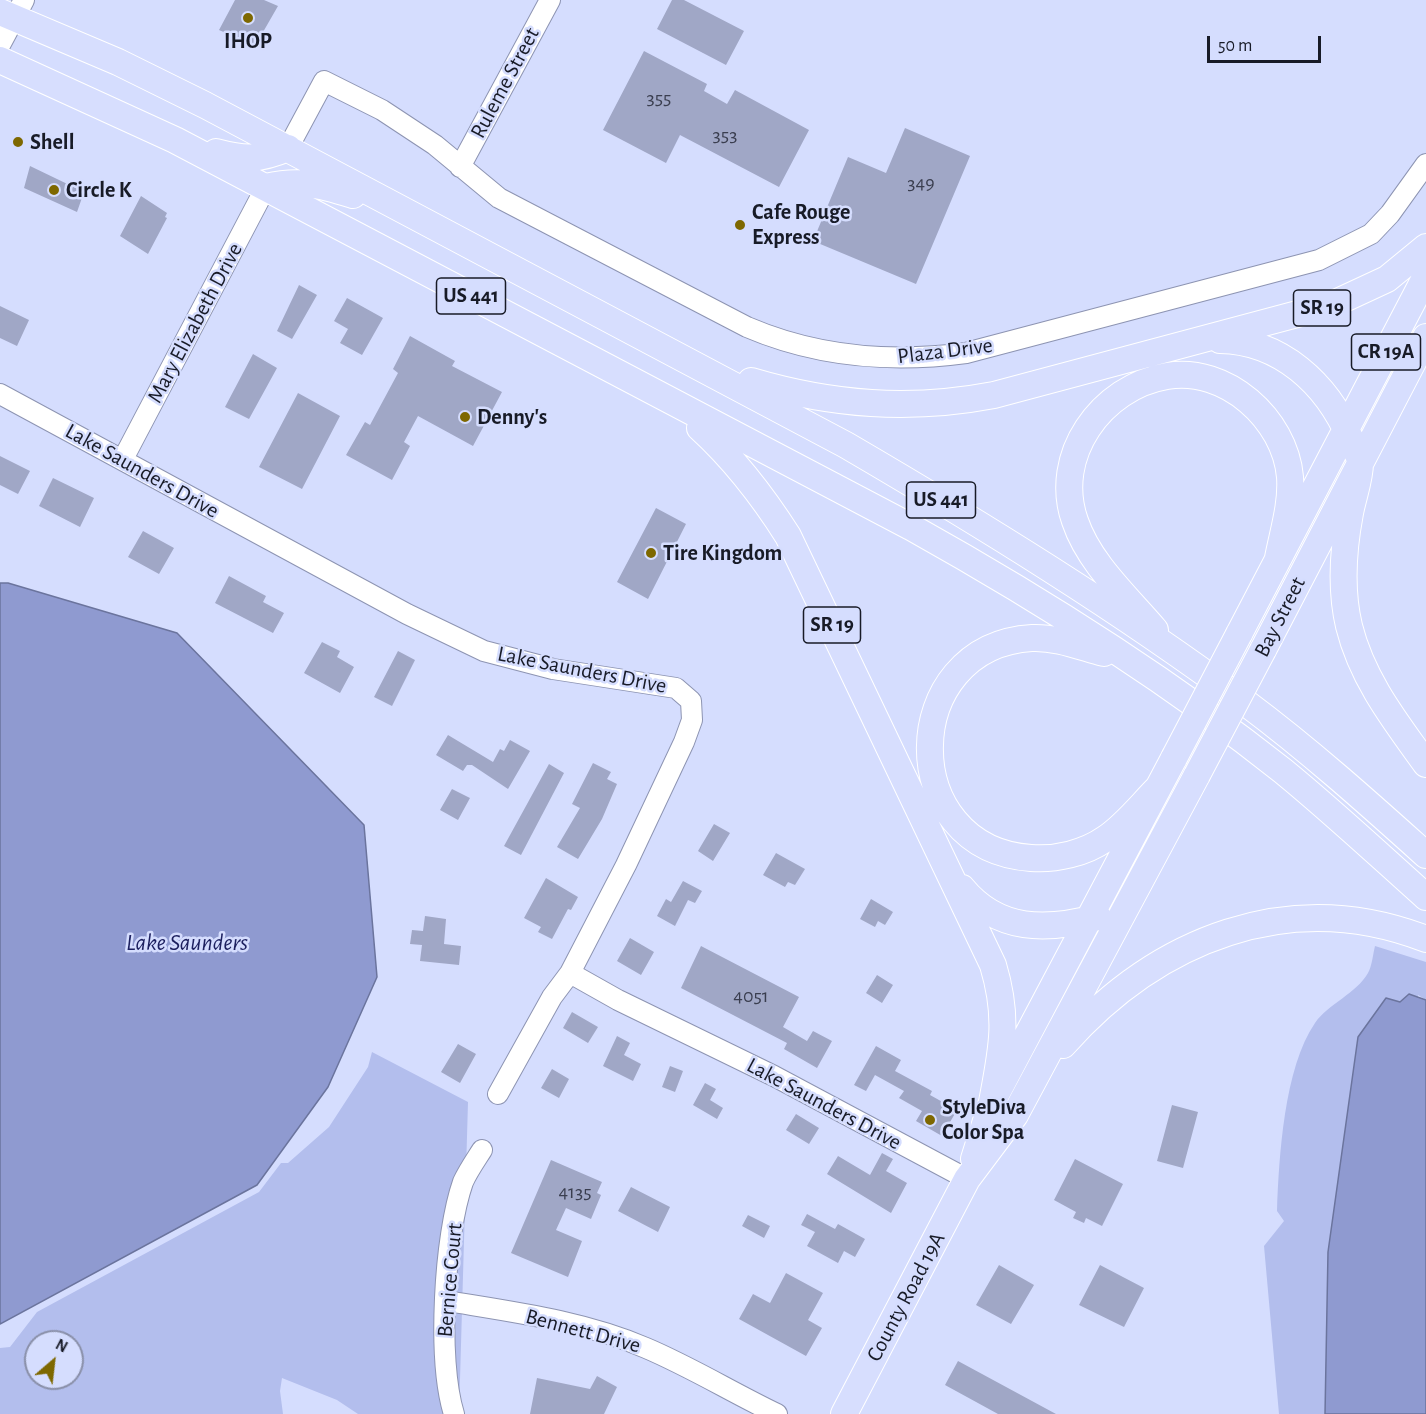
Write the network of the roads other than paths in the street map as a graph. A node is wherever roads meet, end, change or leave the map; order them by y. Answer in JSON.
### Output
{"nodes":[{"id":1,"x":550,"y":0,"type":"edge"},
{"id":2,"x":13,"y":10,"type":"edge"},
{"id":3,"x":0,"y":45,"type":"edge"},
{"id":4,"x":0,"y":60,"type":"edge"},
{"id":5,"x":175,"y":140,"type":"junction"},
{"id":6,"x":288,"y":148,"type":"junction"},
{"id":7,"x":1426,"y":164,"type":"edge"},
{"id":8,"x":459,"y":167,"type":"junction"},
{"id":9,"x":266,"y":187,"type":"junction"},
{"id":10,"x":400,"y":208,"type":"junction"},
{"id":11,"x":1426,"y":247,"type":"edge"},
{"id":12,"x":1426,"y":276,"type":"edge"},
{"id":13,"x":1426,"y":337,"type":"edge"},
{"id":14,"x":1204,"y":340,"type":"junction"},
{"id":15,"x":696,"y":364,"type":"junction"},
{"id":16,"x":0,"y":394,"type":"edge"},
{"id":17,"x":676,"y":405,"type":"junction"},
{"id":18,"x":1346,"y":429,"type":"junction"},
{"id":19,"x":123,"y":459,"type":"junction"},
{"id":20,"x":1360,"y":462,"type":"junction"},
{"id":21,"x":1278,"y":558,"type":"junction"},
{"id":22,"x":1175,"y":653,"type":"junction"},
{"id":23,"x":1128,"y":660,"type":"junction"},
{"id":24,"x":1426,"y":764,"type":"edge"},
{"id":25,"x":1158,"y":788,"type":"junction"},
{"id":26,"x":1426,"y":855,"type":"edge"},
{"id":27,"x":949,"y":872,"type":"junction"},
{"id":28,"x":1132,"y":897,"type":"junction"},
{"id":29,"x":1426,"y":897,"type":"edge"},
{"id":30,"x":1088,"y":920,"type":"junction"},
{"id":31,"x":1426,"y":939,"type":"edge"},
{"id":32,"x":570,"y":974,"type":"junction"},
{"id":33,"x":1039,"y":1072,"type":"junction"},
{"id":34,"x":498,"y":1094,"type":"dead end"},
{"id":35,"x":992,"y":1102,"type":"junction"},
{"id":36,"x":482,"y":1150,"type":"dead end"},
{"id":37,"x":967,"y":1179,"type":"junction"},
{"id":38,"x":447,"y":1301,"type":"junction"},
{"id":39,"x":454,"y":1414,"type":"edge"},
{"id":40,"x":777,"y":1414,"type":"edge"},
{"id":41,"x":844,"y":1414,"type":"edge"}],
"edges":[{"from":1,"to":8,"type":"street","name":"Ruleme Street"},
{"from":2,"to":3,"type":"street"},
{"from":2,"to":6,"type":"main road","number":"US 441"},
{"from":4,"to":5,"type":"main road","number":"US 441"},
{"from":5,"to":6,"type":"main road"},
{"from":5,"to":9,"type":"main road","number":"US 441"},
{"from":6,"to":8,"type":"street"},
{"from":6,"to":10,"type":"main road","number":"US 441"},
{"from":7,"to":8,"type":"street","name":"Plaza Drive"},
{"from":9,"to":10,"type":"main road"},
{"from":9,"to":17,"type":"main road","number":"US 441"},
{"from":9,"to":19,"type":"street","name":"Mary Elizabeth Drive"},
{"from":10,"to":15,"type":"main road","number":"US 441"},
{"from":11,"to":14,"type":"main road","number":"SR 19"},
{"from":12,"to":18,"type":"main road","name":"Bay Street","number":"CR 19A"},
{"from":13,"to":20,"type":"main road","name":"Bay Street","number":"SR 19"},
{"from":14,"to":15,"type":"main road","number":"SR 19"},
{"from":14,"to":18,"type":"main road"},
{"from":15,"to":22,"type":"main road","number":"US 441"},
{"from":16,"to":19,"type":"street","name":"Lake Saunders Drive"},
{"from":17,"to":23,"type":"main road","number":"US 441"},
{"from":17,"to":27,"type":"main road","number":"SR 19"},
{"from":18,"to":20,"type":"main road"},
{"from":18,"to":21,"type":"main road","name":"Bay Street","number":"CR 19A"},
{"from":19,"to":32,"type":"street","name":"Lake Saunders Drive"},
{"from":20,"to":24,"type":"main road"},
{"from":20,"to":28,"type":"main road","name":"Bay Street","number":"SR 19","bridge":true},
{"from":21,"to":22,"type":"main road"},
{"from":21,"to":25,"type":"main road","name":"Bay Street","number":"CR 19A","bridge":true},
{"from":22,"to":26,"type":"main road","number":"US 441"},
{"from":23,"to":25,"type":"main road"},
{"from":23,"to":29,"type":"main road","number":"US 441"},
{"from":25,"to":30,"type":"main road","number":"CR 19A"},
{"from":27,"to":30,"type":"main road","number":"SR 19"},
{"from":27,"to":35,"type":"main road"},
{"from":28,"to":30,"type":"main road","number":"SR 19"},
{"from":28,"to":33,"type":"main road","number":"CR 19A"},
{"from":30,"to":35,"type":"main road","number":"CR 19A"},
{"from":31,"to":33,"type":"main road"},
{"from":32,"to":34,"type":"street"},
{"from":32,"to":37,"type":"street","name":"Lake Saunders Drive"},
{"from":33,"to":37,"type":"main road","number":"CR 19A"},
{"from":35,"to":37,"type":"main road","number":"CR 19A"},
{"from":36,"to":38,"type":"street","name":"Bernice Court"},
{"from":37,"to":41,"type":"main road","name":"County Road 19A","number":"CR 19A"},
{"from":38,"to":39,"type":"street","name":"Bernice Court"},
{"from":38,"to":40,"type":"street","name":"Bennett Drive"}]}
